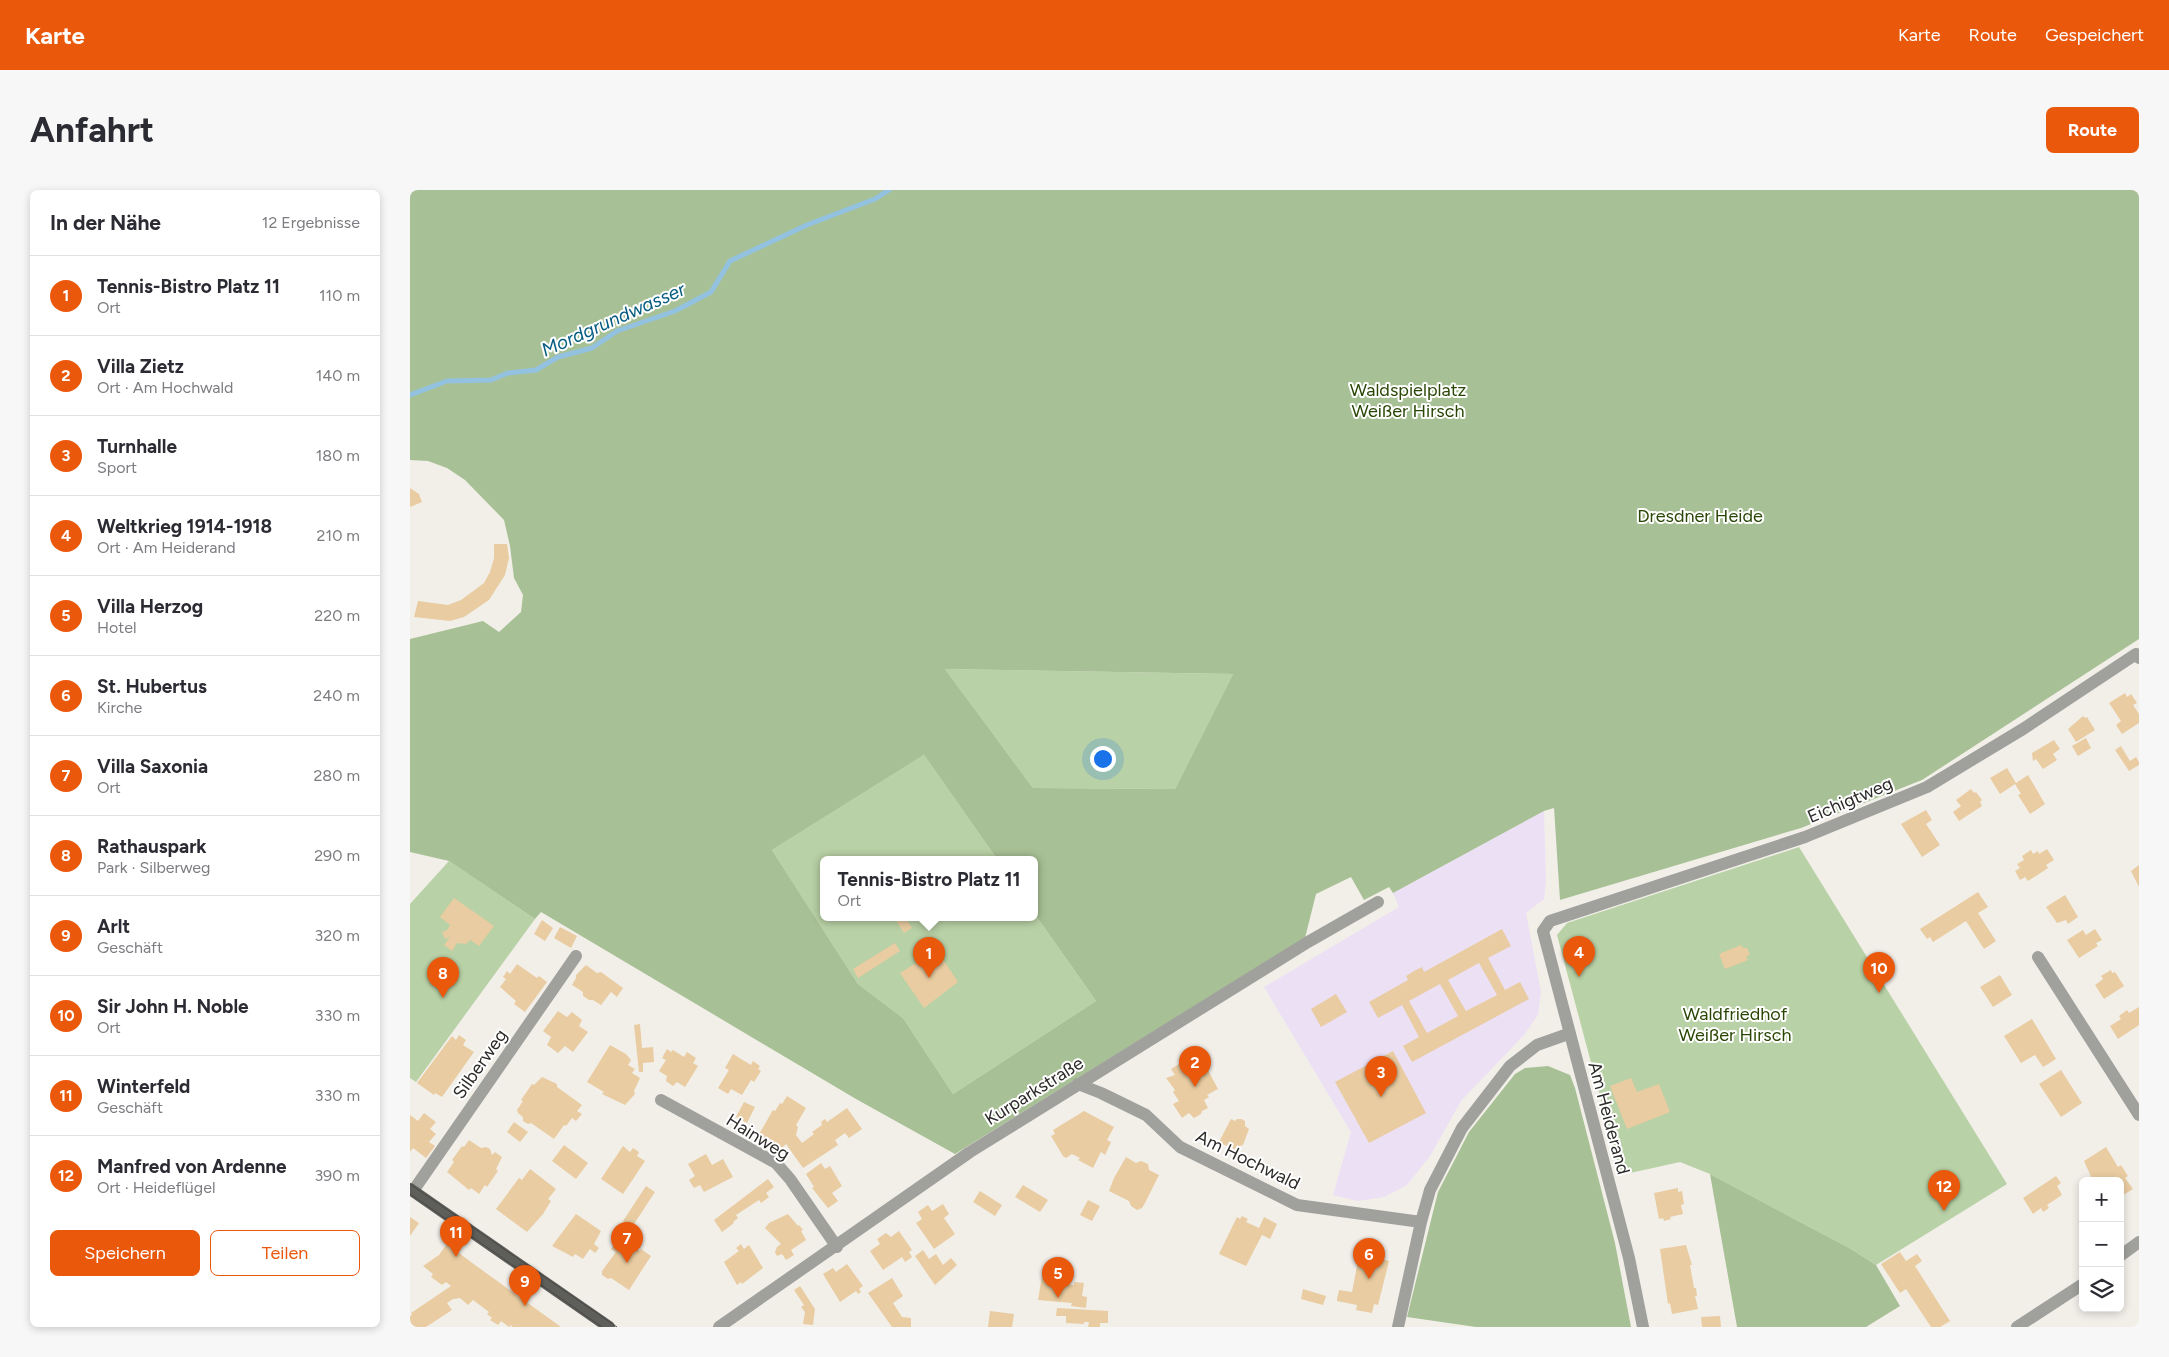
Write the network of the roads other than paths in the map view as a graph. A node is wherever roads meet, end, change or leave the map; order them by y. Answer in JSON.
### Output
{"nodes":[{"id":1,"x":2138,"y":656,"type":"edge"},
{"id":2,"x":1378,"y":902,"type":"dead end"},
{"id":3,"x":1550,"y":921,"type":"joint"},
{"id":4,"x":576,"y":956,"type":"dead end"},
{"id":5,"x":2038,"y":957,"type":"dead end"},
{"id":6,"x":1568,"y":1034,"type":"junction"},
{"id":7,"x":1078,"y":1084,"type":"junction"},
{"id":8,"x":661,"y":1100,"type":"dead end"},
{"id":9,"x":2139,"y":1115,"type":"edge"},
{"id":10,"x":412,"y":1190,"type":"edge"},
{"id":11,"x":1420,"y":1222,"type":"junction"},
{"id":12,"x":2139,"y":1242,"type":"edge"},
{"id":13,"x":837,"y":1247,"type":"junction"},
{"id":14,"x":2124,"y":1253,"type":"edge"},
{"id":15,"x":2079,"y":1287,"type":"edge"},
{"id":16,"x":609,"y":1327,"type":"edge"},
{"id":17,"x":719,"y":1327,"type":"edge"},
{"id":18,"x":1398,"y":1327,"type":"edge"},
{"id":19,"x":1642,"y":1327,"type":"edge"},
{"id":20,"x":2017,"y":1327,"type":"edge"}],
"edges":[{"from":1,"to":3,"type":"street","name":"Eichigtweg"},
{"from":2,"to":7,"type":"street","name":"Kurparkstraße"},
{"from":3,"to":6,"type":"street","name":"Am Heiderand"},
{"from":4,"to":10,"type":"street","name":"Silberweg"},
{"from":5,"to":9,"type":"street"},
{"from":6,"to":11,"type":"street"},
{"from":6,"to":19,"type":"street","name":"Am Heiderand"},
{"from":7,"to":11,"type":"street","name":"Am Hochwald"},
{"from":7,"to":13,"type":"street","name":"Kurparkstraße"},
{"from":8,"to":13,"type":"street","name":"Hainweg"},
{"from":10,"to":16,"type":"main road"},
{"from":11,"to":18,"type":"street"},
{"from":12,"to":14,"type":"street"},
{"from":13,"to":17,"type":"street","name":"Kurparkstraße"},
{"from":15,"to":20,"type":"street"}]}
